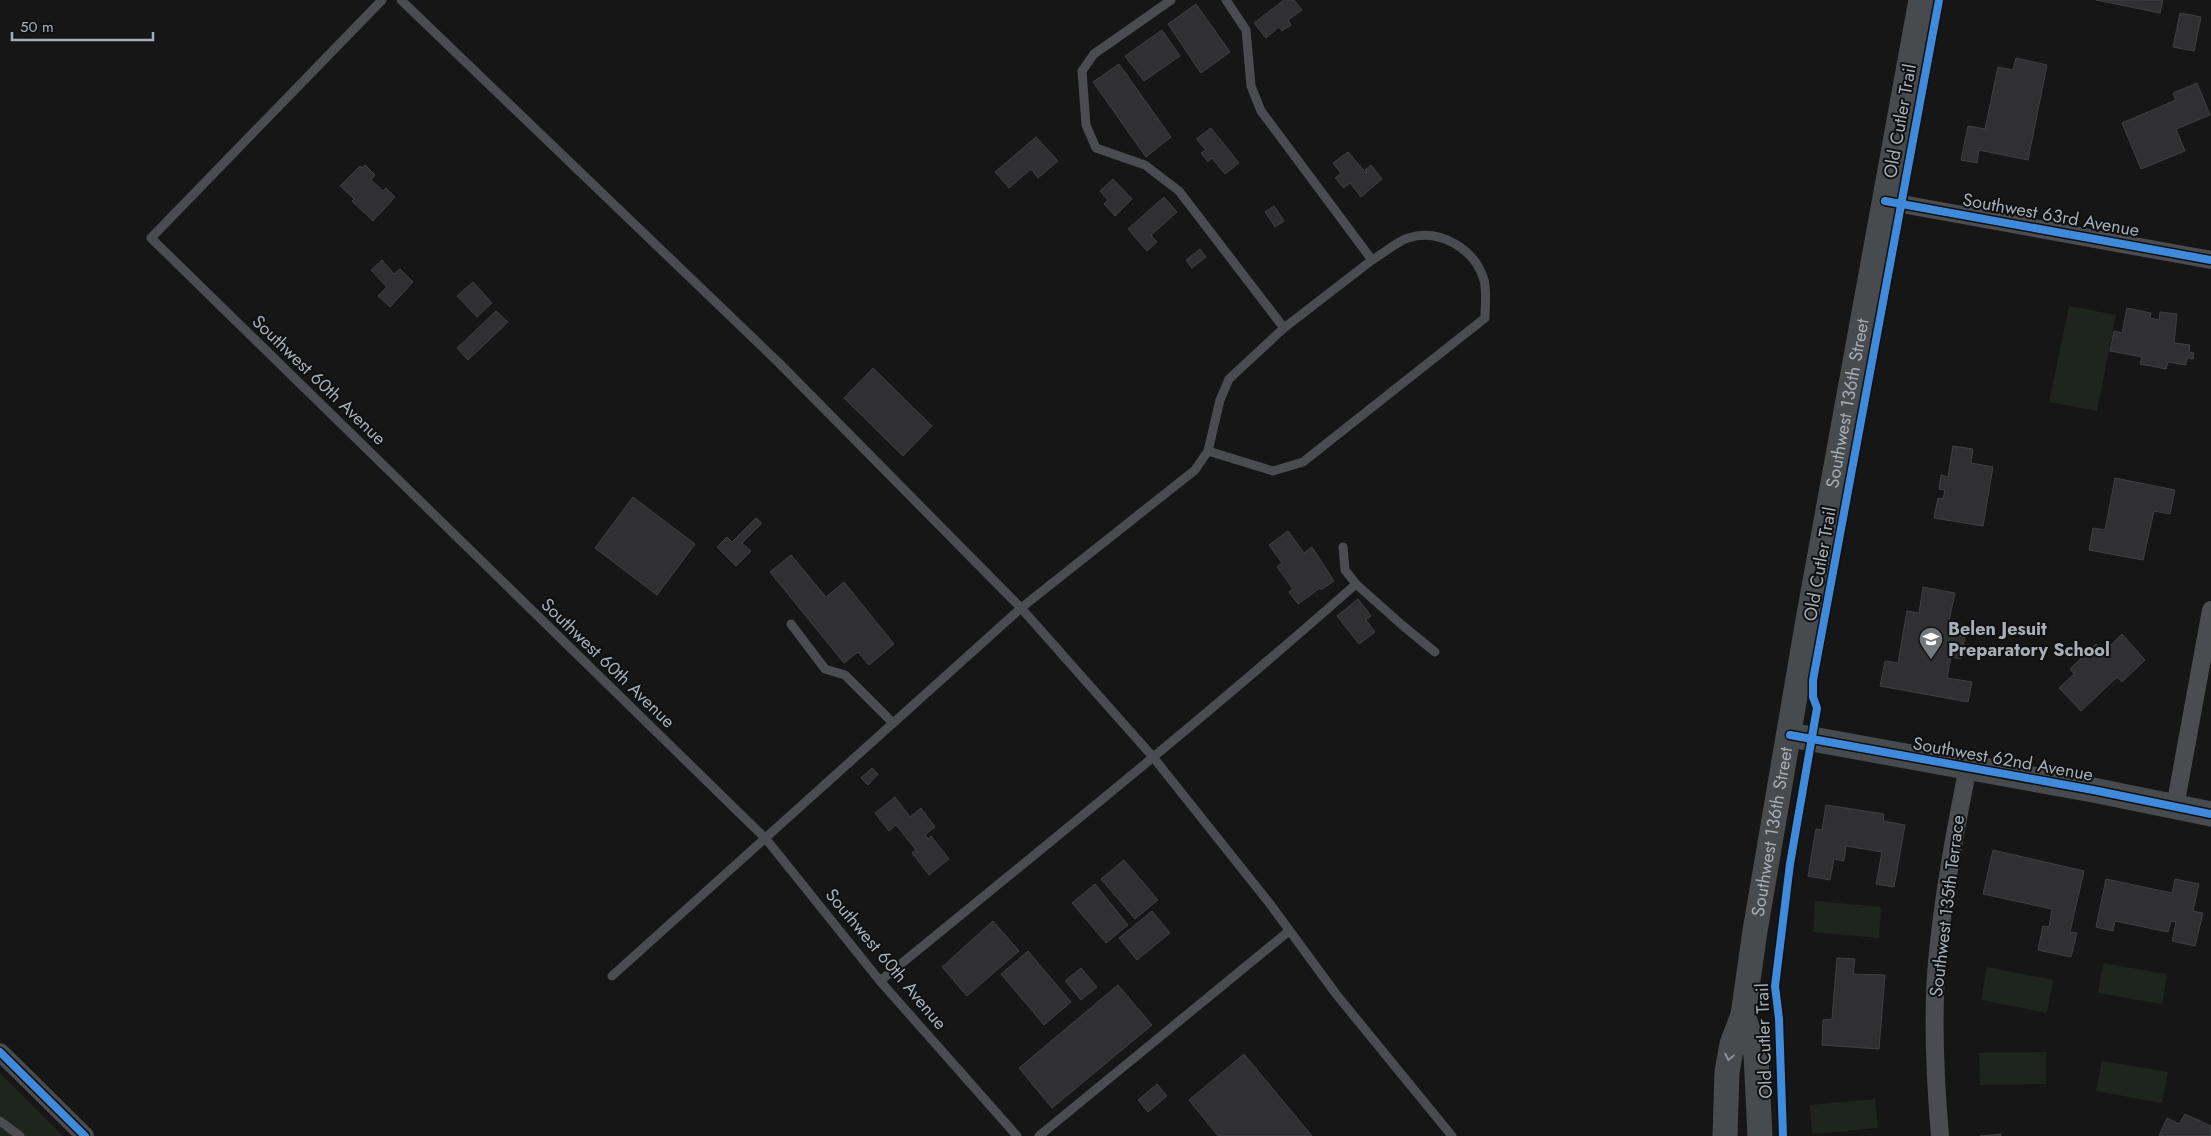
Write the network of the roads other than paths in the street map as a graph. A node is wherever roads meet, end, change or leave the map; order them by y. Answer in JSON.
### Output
{"nodes":[{"id":1,"x":382,"y":0,"type":"edge"},
{"id":2,"x":401,"y":0,"type":"edge"},
{"id":3,"x":1171,"y":0,"type":"edge"},
{"id":4,"x":1226,"y":0,"type":"edge"},
{"id":5,"x":1921,"y":0,"type":"edge"},
{"id":6,"x":1885,"y":201,"type":"junction"},
{"id":7,"x":1372,"y":260,"type":"junction"},
{"id":8,"x":2211,"y":260,"type":"edge"},
{"id":9,"x":1284,"y":328,"type":"junction"},
{"id":10,"x":1208,"y":451,"type":"junction"},
{"id":11,"x":1343,"y":547,"type":"dead end"},
{"id":12,"x":1356,"y":584,"type":"junction"},
{"id":13,"x":1020,"y":608,"type":"junction"},
{"id":14,"x":2211,"y":610,"type":"edge"},
{"id":15,"x":791,"y":624,"type":"dead end"},
{"id":16,"x":1435,"y":652,"type":"dead end"},
{"id":17,"x":893,"y":723,"type":"junction"},
{"id":18,"x":1790,"y":735,"type":"junction"},
{"id":19,"x":1153,"y":757,"type":"junction"},
{"id":20,"x":1968,"y":767,"type":"junction"},
{"id":21,"x":2175,"y":807,"type":"junction"},
{"id":22,"x":2211,"y":814,"type":"edge"},
{"id":23,"x":766,"y":839,"type":"junction"},
{"id":24,"x":1289,"y":931,"type":"junction"},
{"id":25,"x":612,"y":976,"type":"dead end"},
{"id":26,"x":880,"y":981,"type":"junction"},
{"id":27,"x":1744,"y":1015,"type":"junction"},
{"id":28,"x":0,"y":1052,"type":"edge"},
{"id":29,"x":0,"y":1121,"type":"edge"},
{"id":30,"x":1759,"y":1134,"type":"edge"},
{"id":31,"x":20,"y":1136,"type":"edge"},
{"id":32,"x":85,"y":1136,"type":"edge"},
{"id":33,"x":1017,"y":1136,"type":"edge"},
{"id":34,"x":1039,"y":1136,"type":"edge"},
{"id":35,"x":1452,"y":1136,"type":"edge"},
{"id":36,"x":1726,"y":1136,"type":"edge"},
{"id":37,"x":1940,"y":1136,"type":"edge"}],
"edges":[{"from":1,"to":23,"type":"lane","name":"Southwest 60th Avenue"},
{"from":2,"to":13,"type":"lane"},
{"from":3,"to":9,"type":"lane"},
{"from":4,"to":7,"type":"lane"},
{"from":5,"to":6,"type":"main road","name":"Southwest 136th Street"},
{"from":6,"to":8,"type":"street","name":"Southwest 63rd Avenue"},
{"from":6,"to":18,"type":"main road","name":"Southwest 136th Street"},
{"from":7,"to":9,"type":"lane"},
{"from":7,"to":10,"type":"lane"},
{"from":9,"to":10,"type":"lane"},
{"from":10,"to":13,"type":"lane"},
{"from":11,"to":12,"type":"lane"},
{"from":12,"to":16,"type":"lane"},
{"from":12,"to":19,"type":"lane"},
{"from":13,"to":17,"type":"lane"},
{"from":13,"to":19,"type":"lane"},
{"from":14,"to":21,"type":"street"},
{"from":15,"to":17,"type":"lane"},
{"from":17,"to":23,"type":"lane"},
{"from":18,"to":20,"type":"main road","name":"Southwest 62nd Avenue"},
{"from":18,"to":27,"type":"main road","name":"Southwest 136th Street"},
{"from":19,"to":24,"type":"lane"},
{"from":19,"to":26,"type":"lane"},
{"from":20,"to":21,"type":"main road","name":"Southwest 62nd Avenue"},
{"from":20,"to":37,"type":"street","name":"Southwest 135th Terrace"},
{"from":21,"to":22,"type":"main road","name":"Southwest 62nd Avenue"},
{"from":23,"to":25,"type":"lane"},
{"from":23,"to":26,"type":"lane","name":"Southwest 60th Avenue"},
{"from":24,"to":34,"type":"lane"},
{"from":24,"to":35,"type":"lane"},
{"from":26,"to":33,"type":"lane","name":"Southwest 60th Avenue"},
{"from":27,"to":30,"type":"main road","name":"Southwest 136th Street"},
{"from":27,"to":36,"type":"main road","name":"Southwest 136th Street","one_way":true},
{"from":28,"to":32,"type":"street"},
{"from":29,"to":31,"type":"lane"}]}
